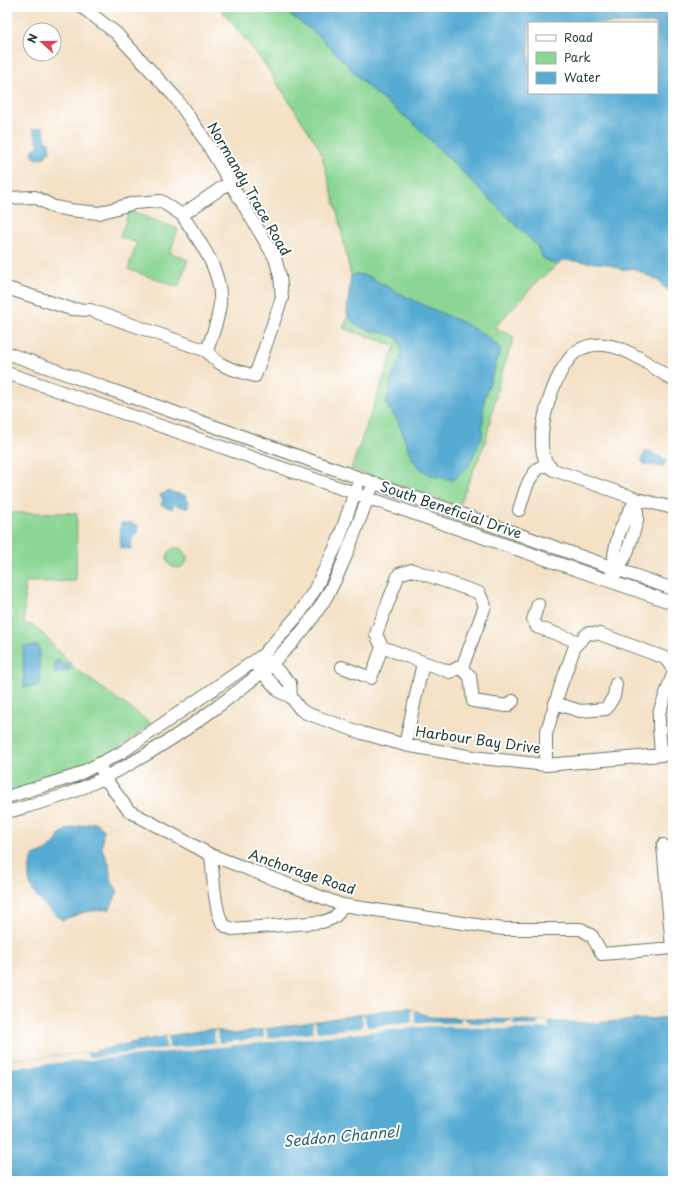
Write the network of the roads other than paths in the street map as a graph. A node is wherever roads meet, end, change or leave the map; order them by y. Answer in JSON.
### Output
{"nodes":[{"id":1,"x":82,"y":7,"type":"edge"},
{"id":2,"x":230,"y":182,"type":"junction"},
{"id":3,"x":7,"y":198,"type":"edge"},
{"id":4,"x":182,"y":215,"type":"junction"},
{"id":5,"x":7,"y":288,"type":"edge"},
{"id":6,"x":207,"y":351,"type":"junction"},
{"id":7,"x":7,"y":353,"type":"edge"},
{"id":8,"x":7,"y":372,"type":"edge"},
{"id":9,"x":673,"y":380,"type":"edge"},
{"id":10,"x":100,"y":386,"type":"junction"},
{"id":11,"x":94,"y":403,"type":"junction"},
{"id":12,"x":224,"y":431,"type":"junction"},
{"id":13,"x":219,"y":446,"type":"junction"},
{"id":14,"x":546,"y":464,"type":"junction"},
{"id":15,"x":360,"y":479,"type":"junction"},
{"id":16,"x":373,"y":484,"type":"junction"},
{"id":17,"x":354,"y":492,"type":"junction"},
{"id":18,"x":368,"y":497,"type":"junction"},
{"id":19,"x":637,"y":499,"type":"junction"},
{"id":20,"x":673,"y":508,"type":"edge"},
{"id":21,"x":519,"y":510,"type":"dead end"},
{"id":22,"x":615,"y":568,"type":"junction"},
{"id":23,"x":611,"y":581,"type":"junction"},
{"id":24,"x":673,"y":589,"type":"edge"},
{"id":25,"x":673,"y":603,"type":"edge"},
{"id":26,"x":538,"y":604,"type":"dead end"},
{"id":27,"x":579,"y":642,"type":"junction"},
{"id":28,"x":382,"y":647,"type":"junction"},
{"id":29,"x":258,"y":659,"type":"junction"},
{"id":30,"x":423,"y":663,"type":"junction"},
{"id":31,"x":271,"y":665,"type":"junction"},
{"id":32,"x":342,"y":667,"type":"dead end"},
{"id":33,"x":459,"y":667,"type":"junction"},
{"id":34,"x":673,"y":670,"type":"edge"},
{"id":35,"x":262,"y":674,"type":"junction"},
{"id":36,"x":673,"y":674,"type":"edge"},
{"id":37,"x":616,"y":684,"type":"dead end"},
{"id":38,"x":291,"y":697,"type":"junction"},
{"id":39,"x":513,"y":701,"type":"dead end"},
{"id":40,"x":555,"y":704,"type":"junction"},
{"id":41,"x":405,"y":744,"type":"junction"},
{"id":42,"x":667,"y":755,"type":"edge"},
{"id":43,"x":100,"y":764,"type":"junction"},
{"id":44,"x":546,"y":765,"type":"junction"},
{"id":45,"x":104,"y":777,"type":"junction"},
{"id":46,"x":7,"y":797,"type":"edge"},
{"id":47,"x":7,"y":812,"type":"edge"},
{"id":48,"x":663,"y":845,"type":"dead end"},
{"id":49,"x":211,"y":855,"type":"junction"},
{"id":50,"x":342,"y":905,"type":"junction"},
{"id":51,"x":673,"y":948,"type":"edge"}],
"edges":[{"from":1,"to":2,"type":"street","name":"Normandy Trace Road"},
{"from":2,"to":4,"type":"street"},
{"from":2,"to":6,"type":"street","name":"Normandy Trace Road"},
{"from":3,"to":4,"type":"street"},
{"from":4,"to":6,"type":"street"},
{"from":5,"to":6,"type":"street","name":"Normandy Trace Road"},
{"from":7,"to":10,"type":"street","name":"South Beneficial Drive"},
{"from":8,"to":11,"type":"street","name":"South Beneficial Drive"},
{"from":9,"to":14,"type":"street"},
{"from":10,"to":11,"type":"street"},
{"from":10,"to":12,"type":"street","name":"South Beneficial Drive"},
{"from":11,"to":13,"type":"street","name":"South Beneficial Drive"},
{"from":12,"to":13,"type":"street"},
{"from":12,"to":15,"type":"street","name":"South Beneficial Drive"},
{"from":13,"to":17,"type":"street","name":"South Beneficial Drive"},
{"from":14,"to":19,"type":"street"},
{"from":14,"to":21,"type":"street"},
{"from":15,"to":16,"type":"street","name":"South Beneficial Drive"},
{"from":15,"to":17,"type":"street"},
{"from":16,"to":18,"type":"street"},
{"from":16,"to":22,"type":"street","name":"South Beneficial Drive"},
{"from":17,"to":18,"type":"street","name":"South Beneficial Drive"},
{"from":17,"to":29,"type":"street"},
{"from":18,"to":23,"type":"street","name":"South Beneficial Drive"},
{"from":18,"to":31,"type":"street"},
{"from":19,"to":20,"type":"street"},
{"from":19,"to":22,"type":"street"},
{"from":22,"to":23,"type":"street"},
{"from":22,"to":24,"type":"street","name":"South Beneficial Drive"},
{"from":23,"to":25,"type":"street","name":"South Beneficial Drive"},
{"from":26,"to":27,"type":"street"},
{"from":27,"to":34,"type":"street"},
{"from":27,"to":40,"type":"street"},
{"from":28,"to":30,"type":"street"},
{"from":28,"to":32,"type":"street"},
{"from":28,"to":33,"type":"street"},
{"from":29,"to":31,"type":"street","name":"Harbour Bay Drive"},
{"from":29,"to":35,"type":"street","name":"Harbour Bay Drive"},
{"from":29,"to":43,"type":"street"},
{"from":30,"to":33,"type":"street"},
{"from":30,"to":41,"type":"street"},
{"from":31,"to":35,"type":"street"},
{"from":31,"to":38,"type":"street","name":"Harbour Bay Drive"},
{"from":33,"to":39,"type":"street"},
{"from":35,"to":38,"type":"street","name":"Harbour Bay Drive"},
{"from":35,"to":45,"type":"street"},
{"from":36,"to":42,"type":"street"},
{"from":37,"to":40,"type":"street"},
{"from":38,"to":41,"type":"street","name":"Harbour Bay Drive"},
{"from":40,"to":44,"type":"street"},
{"from":41,"to":44,"type":"street","name":"Harbour Bay Drive"},
{"from":42,"to":44,"type":"street","name":"Harbour Bay Drive"},
{"from":43,"to":45,"type":"street","name":"Anchorage Road"},
{"from":43,"to":46,"type":"street"},
{"from":45,"to":47,"type":"street"},
{"from":45,"to":49,"type":"street","name":"Anchorage Road"},
{"from":48,"to":51,"type":"street"},
{"from":49,"to":50,"type":"street","name":"Anchorage Road"},
{"from":49,"to":50,"type":"street"},
{"from":50,"to":51,"type":"street","name":"Anchorage Road"}]}
